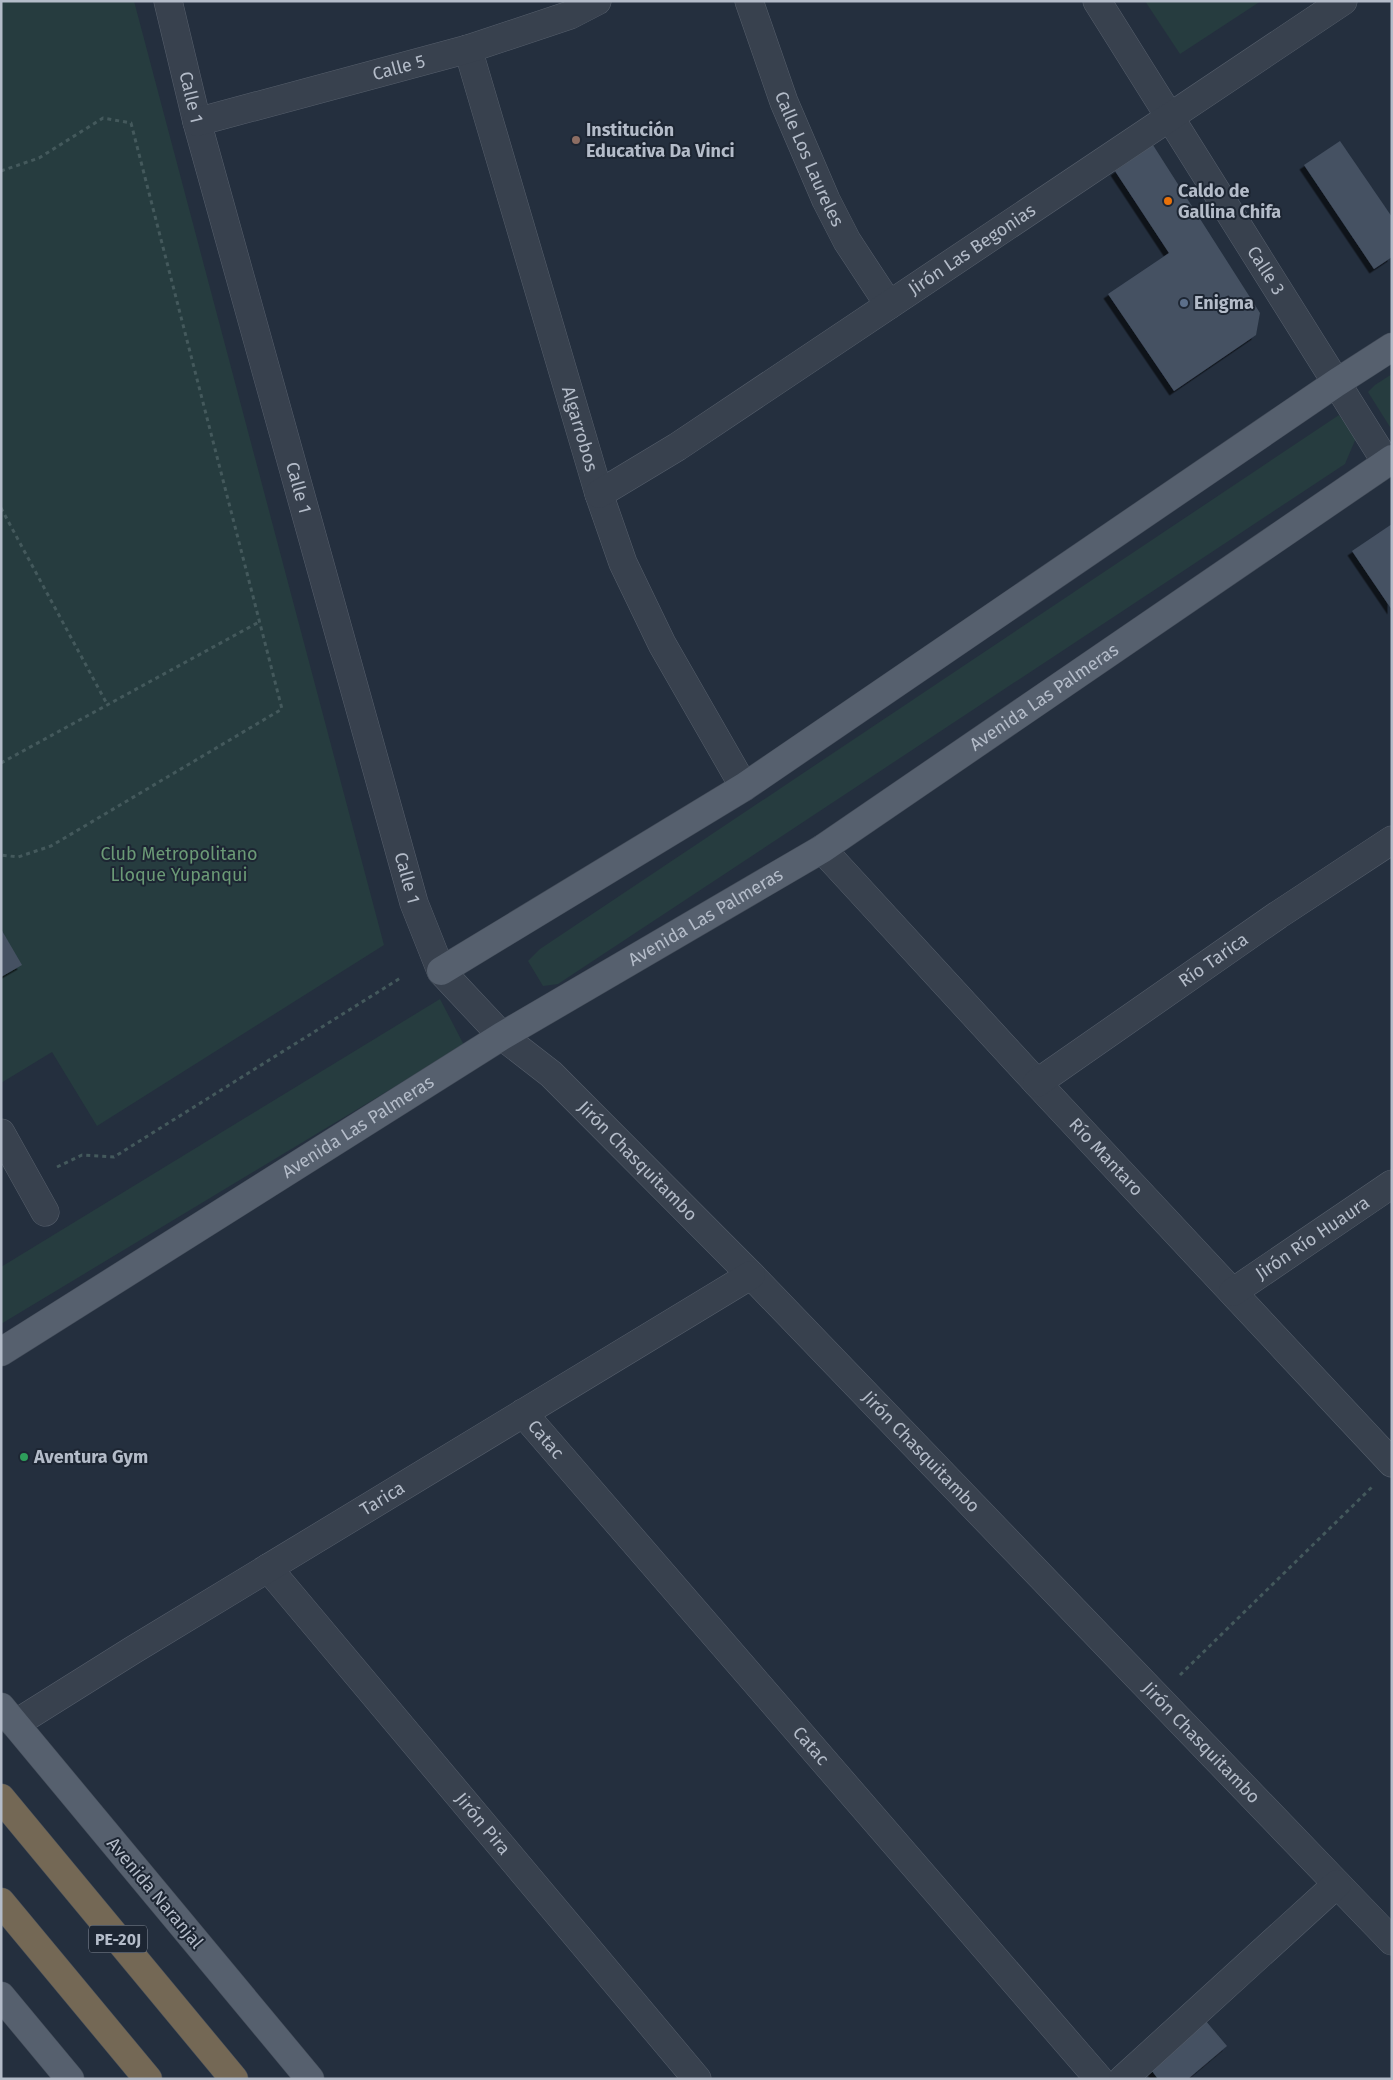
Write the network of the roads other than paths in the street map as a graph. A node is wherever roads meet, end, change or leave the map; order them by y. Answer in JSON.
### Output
{"nodes":[{"id":1,"x":168,"y":1,"type":"edge"},
{"id":2,"x":597,"y":1,"type":"edge"},
{"id":3,"x":749,"y":1,"type":"edge"},
{"id":4,"x":1096,"y":1,"type":"edge"},
{"id":5,"x":1343,"y":1,"type":"edge"},
{"id":6,"x":468,"y":49,"type":"junction"},
{"id":7,"x":1170,"y":118,"type":"junction"},
{"id":8,"x":197,"y":122,"type":"junction"},
{"id":9,"x":890,"y":305,"type":"junction"},
{"id":10,"x":1392,"y":347,"type":"edge"},
{"id":11,"x":1336,"y":383,"type":"junction"},
{"id":12,"x":1389,"y":461,"type":"edge"},
{"id":13,"x":599,"y":494,"type":"junction"},
{"id":14,"x":744,"y":787,"type":"junction"},
{"id":15,"x":1392,"y":840,"type":"edge"},
{"id":16,"x":822,"y":849,"type":"junction"},
{"id":17,"x":441,"y":971,"type":"junction"},
{"id":18,"x":502,"y":1036,"type":"junction"},
{"id":19,"x":1036,"y":1083,"type":"junction"},
{"id":20,"x":1,"y":1133,"type":"edge"},
{"id":21,"x":1392,"y":1184,"type":"edge"},
{"id":22,"x":46,"y":1212,"type":"dead end"},
{"id":23,"x":751,"y":1275,"type":"junction"},
{"id":24,"x":1233,"y":1292,"type":"junction"},
{"id":25,"x":1,"y":1352,"type":"edge"},
{"id":26,"x":523,"y":1413,"type":"junction"},
{"id":27,"x":1392,"y":1463,"type":"edge"},
{"id":28,"x":268,"y":1568,"type":"junction"},
{"id":29,"x":8,"y":1716,"type":"edge"},
{"id":30,"x":1,"y":1798,"type":"edge"},
{"id":31,"x":1337,"y":1884,"type":"junction"},
{"id":32,"x":1,"y":1902,"type":"edge"},
{"id":33,"x":1392,"y":1941,"type":"edge"},
{"id":34,"x":1,"y":1996,"type":"edge"},
{"id":35,"x":70,"y":2079,"type":"edge"},
{"id":36,"x":148,"y":2079,"type":"edge"},
{"id":37,"x":234,"y":2079,"type":"edge"},
{"id":38,"x":310,"y":2079,"type":"edge"},
{"id":39,"x":697,"y":2079,"type":"edge"},
{"id":40,"x":1099,"y":2079,"type":"edge"},
{"id":41,"x":1123,"y":2079,"type":"edge"}],
"edges":[{"from":1,"to":8,"type":"street","name":"Calle 1"},
{"from":2,"to":6,"type":"street","name":"Calle 5"},
{"from":3,"to":9,"type":"street","name":"Calle Los Laureles"},
{"from":4,"to":7,"type":"street","name":"Calle 3"},
{"from":5,"to":7,"type":"street","name":"Jirón Las Begonias"},
{"from":6,"to":8,"type":"street","name":"Calle 5"},
{"from":6,"to":13,"type":"street","name":"Algarrobos"},
{"from":7,"to":9,"type":"street","name":"Jirón Las Begonias"},
{"from":7,"to":11,"type":"street","name":"Calle 3"},
{"from":8,"to":17,"type":"street","name":"Calle 1"},
{"from":9,"to":13,"type":"street","name":"Jirón Las Begonias"},
{"from":10,"to":11,"type":"main road"},
{"from":11,"to":12,"type":"street","name":"Calle 3"},
{"from":11,"to":14,"type":"main road"},
{"from":12,"to":16,"type":"main road","name":"Avenida Las Palmeras"},
{"from":13,"to":14,"type":"street","name":"Algarrobos"},
{"from":14,"to":17,"type":"main road"},
{"from":15,"to":19,"type":"street","name":"Río Tarica"},
{"from":16,"to":18,"type":"main road","name":"Avenida Las Palmeras"},
{"from":16,"to":19,"type":"street","name":"Río Mantaro"},
{"from":17,"to":18,"type":"street","name":"Jirón Chasquitambo"},
{"from":18,"to":23,"type":"street","name":"Jirón Chasquitambo"},
{"from":18,"to":25,"type":"main road","name":"Avenida Las Palmeras"},
{"from":19,"to":24,"type":"street","name":"Río Mantaro"},
{"from":20,"to":22,"type":"street"},
{"from":21,"to":24,"type":"street","name":"Jirón Río Huaura"},
{"from":23,"to":26,"type":"street","name":"Tarica"},
{"from":23,"to":31,"type":"street","name":"Jirón Chasquitambo"},
{"from":24,"to":27,"type":"street","name":"Río Mantaro"},
{"from":26,"to":28,"type":"street","name":"Tarica"},
{"from":26,"to":40,"type":"street","name":"Catac"},
{"from":28,"to":29,"type":"street","name":"Tarica"},
{"from":28,"to":39,"type":"street","name":"Jirón Pira"},
{"from":29,"to":38,"type":"main road","name":"Avenida Naranjal"},
{"from":30,"to":37,"type":"highway","number":"PE-20J"},
{"from":31,"to":33,"type":"street","name":"Jirón Chasquitambo"},
{"from":31,"to":41,"type":"street"},
{"from":32,"to":36,"type":"highway"},
{"from":34,"to":35,"type":"main road"}]}
